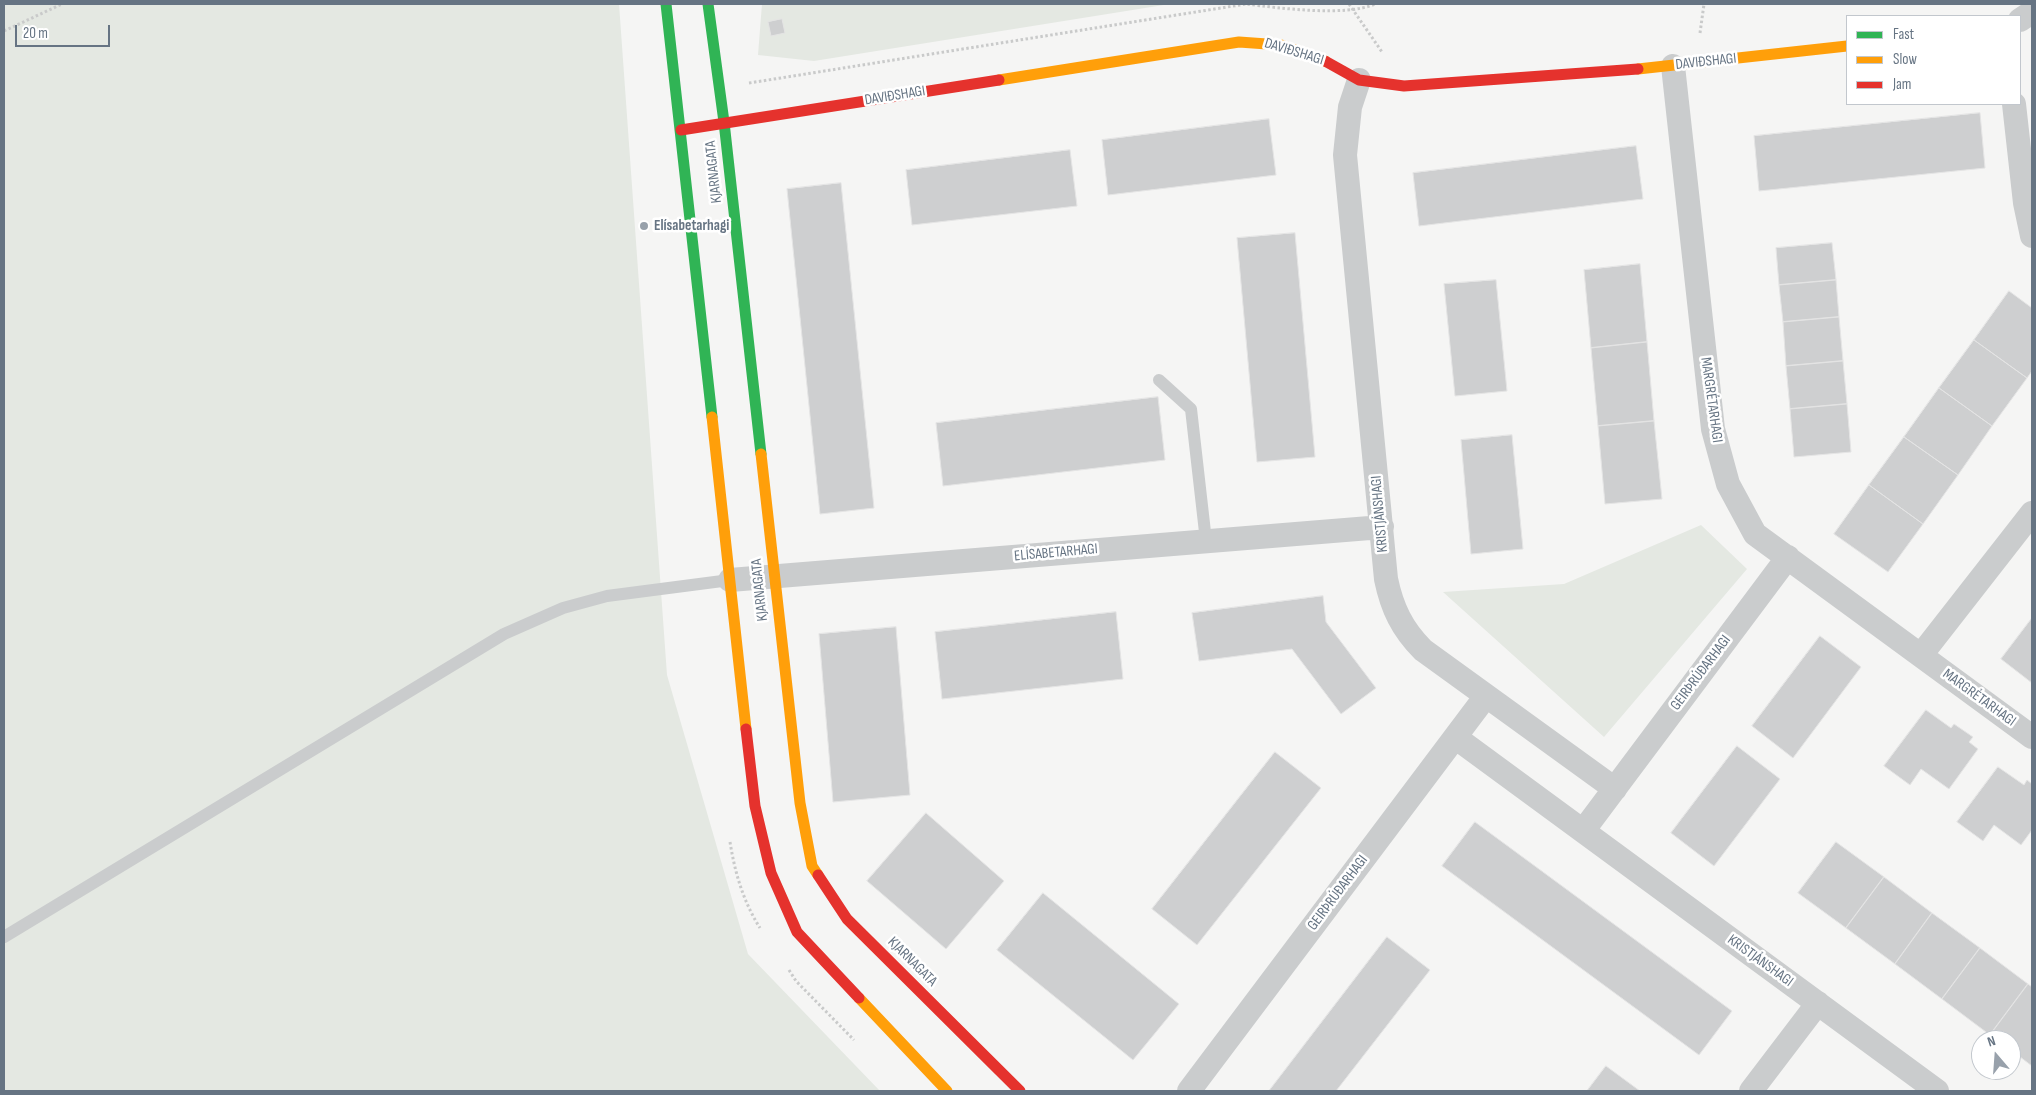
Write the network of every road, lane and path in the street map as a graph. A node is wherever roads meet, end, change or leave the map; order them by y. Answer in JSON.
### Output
{"nodes":[{"id":1,"x":62,"y":4,"type":"edge"},
{"id":2,"x":666,"y":4,"type":"edge"},
{"id":3,"x":708,"y":4,"type":"edge"},
{"id":4,"x":1349,"y":4,"type":"edge"},
{"id":5,"x":2032,"y":12,"type":"edge"},
{"id":6,"x":2021,"y":19,"type":"edge"},
{"id":7,"x":4,"y":31,"type":"edge"},
{"id":8,"x":1846,"y":46,"type":"edge"},
{"id":9,"x":1673,"y":66,"type":"junction"},
{"id":10,"x":1359,"y":80,"type":"junction"},
{"id":11,"x":1404,"y":86,"type":"junction"},
{"id":12,"x":2014,"y":105,"type":"edge"},
{"id":13,"x":724,"y":122,"type":"junction"},
{"id":14,"x":681,"y":130,"type":"junction"},
{"id":15,"x":2032,"y":236,"type":"edge"},
{"id":16,"x":1159,"y":380,"type":"dead end"},
{"id":17,"x":2032,"y":513,"type":"edge"},
{"id":18,"x":1382,"y":526,"type":"junction"},
{"id":19,"x":1206,"y":541,"type":"junction"},
{"id":20,"x":1788,"y":557,"type":"junction"},
{"id":21,"x":773,"y":576,"type":"junction"},
{"id":22,"x":730,"y":580,"type":"junction"},
{"id":23,"x":1921,"y":655,"type":"junction"},
{"id":24,"x":1486,"y":696,"type":"junction"},
{"id":25,"x":1455,"y":737,"type":"junction"},
{"id":26,"x":2032,"y":737,"type":"edge"},
{"id":27,"x":1615,"y":788,"type":"junction"},
{"id":28,"x":1583,"y":831,"type":"junction"},
{"id":29,"x":4,"y":938,"type":"edge"},
{"id":30,"x":1818,"y":1003,"type":"junction"},
{"id":31,"x":947,"y":1091,"type":"edge"},
{"id":32,"x":1020,"y":1091,"type":"edge"},
{"id":33,"x":1190,"y":1091,"type":"edge"},
{"id":34,"x":1751,"y":1091,"type":"edge"},
{"id":35,"x":1937,"y":1091,"type":"edge"}],
"edges":[{"from":1,"to":7,"type":"path"},
{"from":2,"to":14,"type":"street","name":"KJARNAGATA"},
{"from":3,"to":13,"type":"street","name":"KJARNAGATA"},
{"from":4,"to":11,"type":"path"},
{"from":5,"to":6,"type":"street"},
{"from":8,"to":9,"type":"street","name":"DAVIÐSHAGI"},
{"from":9,"to":11,"type":"street","name":"DAVIÐSHAGI"},
{"from":9,"to":20,"type":"street","name":"MARGRÉTARHAGI"},
{"from":10,"to":11,"type":"street","name":"DAVIÐSHAGI"},
{"from":10,"to":13,"type":"street","name":"DAVIÐSHAGI"},
{"from":10,"to":18,"type":"street","name":"KRISTJÁNSHAGI"},
{"from":12,"to":15,"type":"street"},
{"from":13,"to":14,"type":"street","name":"DAVIÐSHAGI"},
{"from":13,"to":21,"type":"street","name":"KJARNAGATA"},
{"from":14,"to":22,"type":"street","name":"KJARNAGATA"},
{"from":16,"to":19,"type":"lane"},
{"from":17,"to":23,"type":"street"},
{"from":18,"to":19,"type":"street","name":"ELÍSABETARHAGI"},
{"from":18,"to":24,"type":"street","name":"KRISTJÁNSHAGI"},
{"from":19,"to":21,"type":"street","name":"ELÍSABETARHAGI"},
{"from":20,"to":23,"type":"street","name":"MARGRÉTARHAGI"},
{"from":20,"to":27,"type":"street","name":"GEIRÞRÚÐARHAGI"},
{"from":21,"to":22,"type":"street","name":"ELÍSABETARHAGI"},
{"from":21,"to":32,"type":"street","name":"KJARNAGATA"},
{"from":22,"to":29,"type":"lane"},
{"from":22,"to":31,"type":"street","name":"KJARNAGATA"},
{"from":23,"to":26,"type":"street","name":"MARGRÉTARHAGI"},
{"from":24,"to":25,"type":"street","name":"GEIRÞRÚÐARHAGI"},
{"from":24,"to":27,"type":"street","name":"KRISTJÁNSHAGI"},
{"from":25,"to":28,"type":"street","name":"KRISTJÁNSHAGI"},
{"from":25,"to":33,"type":"street","name":"GEIRÞRÚÐARHAGI"},
{"from":27,"to":28,"type":"street"},
{"from":28,"to":30,"type":"street","name":"KRISTJÁNSHAGI"},
{"from":30,"to":34,"type":"street"},
{"from":30,"to":35,"type":"street","name":"KRISTJÁNSHAGI"}]}
